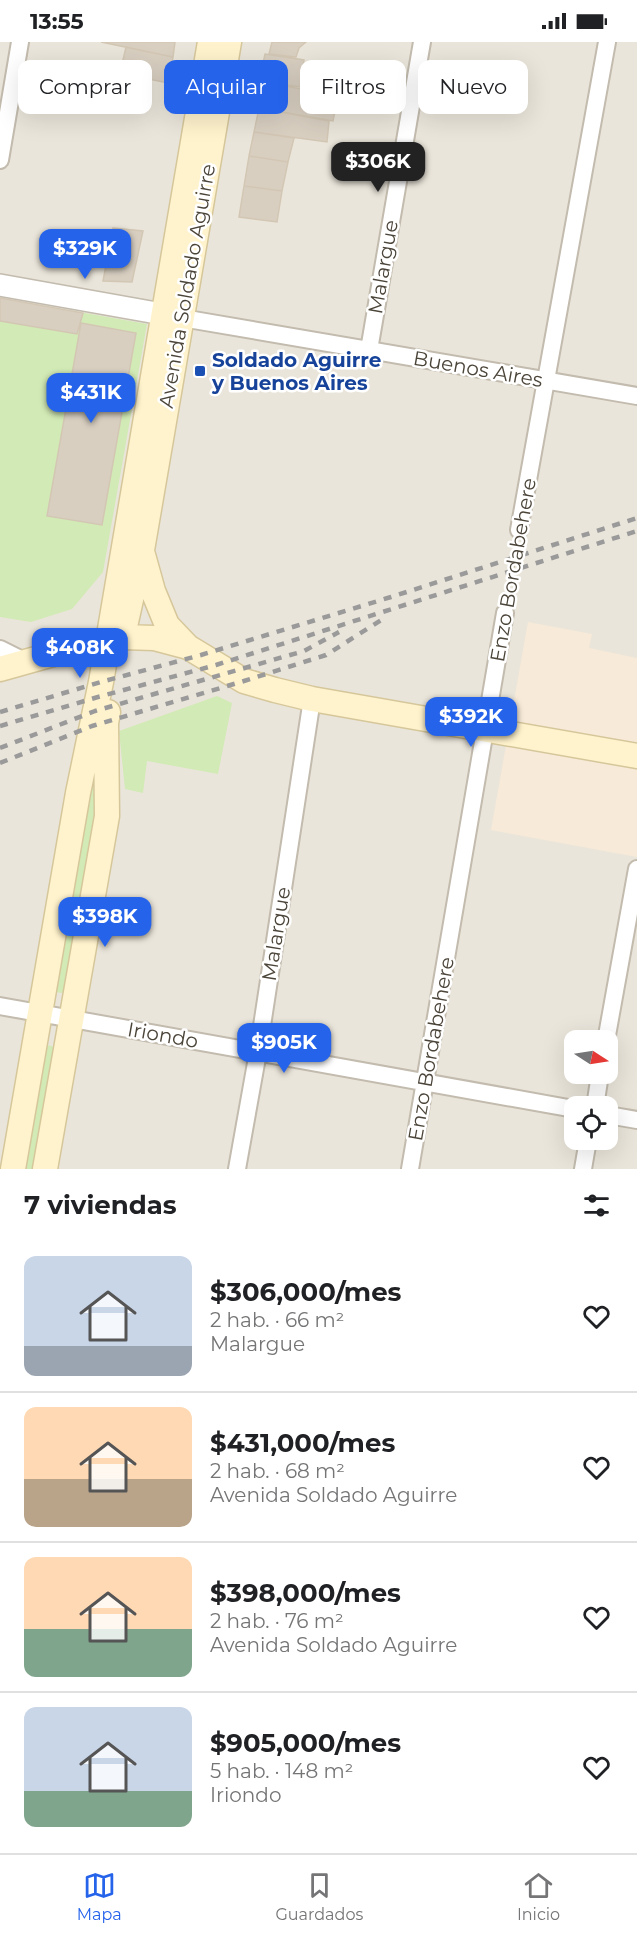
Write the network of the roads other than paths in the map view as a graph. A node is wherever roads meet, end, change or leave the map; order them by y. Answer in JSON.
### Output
{"nodes":[{"id":1,"x":20,"y":42,"type":"edge"},
{"id":2,"x":210,"y":42,"type":"edge"},
{"id":3,"x":229,"y":42,"type":"edge"},
{"id":4,"x":422,"y":42,"type":"edge"},
{"id":5,"x":607,"y":42,"type":"edge"},
{"id":6,"x":0,"y":160,"type":"edge"},
{"id":7,"x":0,"y":285,"type":"edge"},
{"id":8,"x":172,"y":316,"type":"junction"},
{"id":9,"x":369,"y":350,"type":"junction"},
{"id":10,"x":546,"y":380,"type":"junction"},
{"id":11,"x":637,"y":396,"type":"edge"},
{"id":12,"x":519,"y":530,"type":"road end"},
{"id":13,"x":142,"y":550,"type":"junction"},
{"id":14,"x":505,"y":613,"type":"road end"},
{"id":15,"x":115,"y":638,"type":"junction"},
{"id":16,"x":188,"y":647,"type":"junction"},
{"id":17,"x":0,"y":649,"type":"edge"},
{"id":18,"x":24,"y":661,"type":"junction"},
{"id":19,"x":0,"y":669,"type":"edge"},
{"id":20,"x":312,"y":699,"type":"junction"},
{"id":21,"x":486,"y":729,"type":"junction"},
{"id":22,"x":637,"y":756,"type":"edge"},
{"id":23,"x":637,"y":869,"type":"edge"},
{"id":24,"x":0,"y":1006,"type":"edge"},
{"id":25,"x":40,"y":1012,"type":"junction"},
{"id":26,"x":71,"y":1018,"type":"junction"},
{"id":27,"x":608,"y":1030,"type":"edge"},
{"id":28,"x":258,"y":1052,"type":"junction"},
{"id":29,"x":425,"y":1082,"type":"junction"},
{"id":30,"x":564,"y":1107,"type":"edge"},
{"id":31,"x":618,"y":1117,"type":"edge"},
{"id":32,"x":637,"y":1120,"type":"edge"},
{"id":33,"x":586,"y":1150,"type":"edge"},
{"id":34,"x":12,"y":1169,"type":"edge"},
{"id":35,"x":45,"y":1169,"type":"edge"},
{"id":36,"x":237,"y":1169,"type":"edge"},
{"id":37,"x":410,"y":1169,"type":"edge"},
{"id":38,"x":583,"y":1169,"type":"edge"}],
"edges":[{"from":1,"to":6,"type":"street"},
{"from":2,"to":8,"type":"main road","name":"Avenida Soldado Aguirre"},
{"from":3,"to":8,"type":"main road","name":"Avenida Soldado Aguirre"},
{"from":4,"to":9,"type":"street","name":"Malargue"},
{"from":5,"to":10,"type":"street","name":"Enzo Bordabehere"},
{"from":7,"to":8,"type":"street","name":"Buenos Aires"},
{"from":8,"to":9,"type":"street","name":"Buenos Aires"},
{"from":8,"to":13,"type":"main road","name":"Avenida Soldado Aguirre"},
{"from":8,"to":15,"type":"main road","name":"Avenida Soldado Aguirre"},
{"from":9,"to":10,"type":"street","name":"Buenos Aires"},
{"from":10,"to":11,"type":"street","name":"Buenos Aires"},
{"from":10,"to":12,"type":"street","name":"Enzo Bordabehere"},
{"from":13,"to":15,"type":"main road","name":"Avenida Soldado Aguirre"},
{"from":13,"to":16,"type":"main road"},
{"from":14,"to":21,"type":"street","name":"Enzo Bordabehere"},
{"from":15,"to":16,"type":"main road"},
{"from":15,"to":18,"type":"main road"},
{"from":15,"to":25,"type":"main road","name":"Avenida Soldado Aguirre"},
{"from":15,"to":26,"type":"main road","name":"Avenida Soldado Aguirre"},
{"from":16,"to":20,"type":"main road"},
{"from":17,"to":18,"type":"street"},
{"from":18,"to":19,"type":"main road"},
{"from":20,"to":21,"type":"main road"},
{"from":20,"to":28,"type":"street","name":"Malargue"},
{"from":21,"to":22,"type":"main road"},
{"from":21,"to":29,"type":"street","name":"Enzo Bordabehere"},
{"from":23,"to":27,"type":"street"},
{"from":24,"to":25,"type":"street","name":"Iriondo"},
{"from":25,"to":26,"type":"street","name":"Iriondo"},
{"from":25,"to":34,"type":"main road","name":"Avenida Soldado Aguirre"},
{"from":26,"to":28,"type":"street","name":"Iriondo"},
{"from":26,"to":35,"type":"main road","name":"Avenida Soldado Aguirre"},
{"from":28,"to":29,"type":"street","name":"Iriondo"},
{"from":28,"to":36,"type":"street","name":"Malargue"},
{"from":29,"to":30,"type":"street","name":"Iriondo"},
{"from":29,"to":37,"type":"street","name":"Enzo Bordabehere"},
{"from":31,"to":32,"type":"street"},
{"from":33,"to":38,"type":"street"}]}
